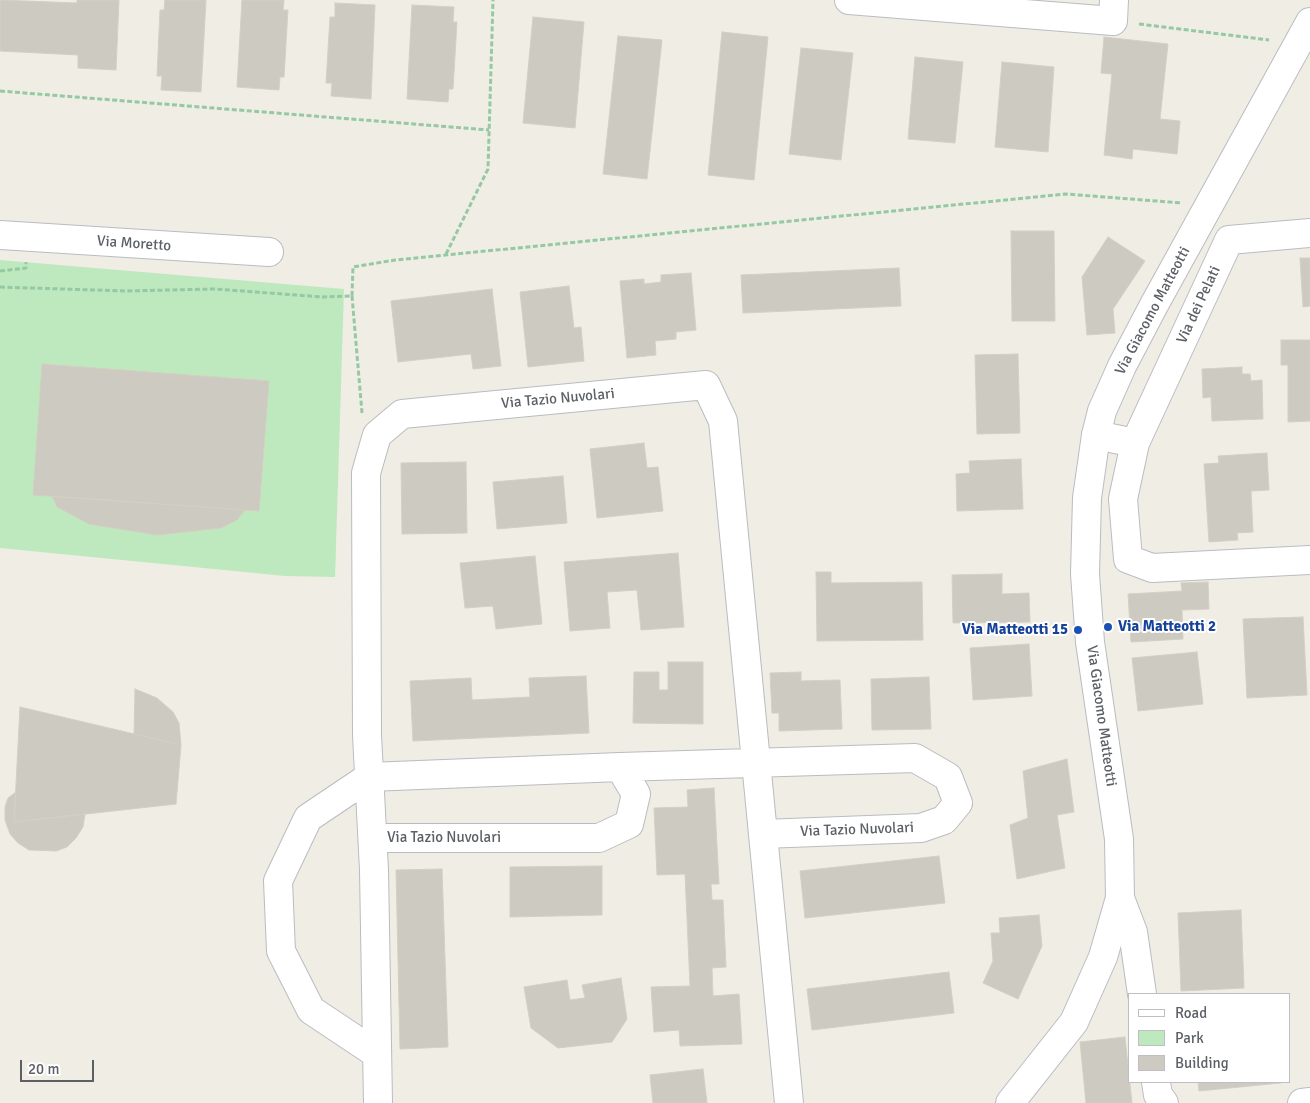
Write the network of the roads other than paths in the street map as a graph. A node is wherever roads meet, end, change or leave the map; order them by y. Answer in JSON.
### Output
{"nodes":[{"id":1,"x":849,"y":0,"type":"edge"},
{"id":2,"x":1114,"y":11,"type":"edge"},
{"id":3,"x":1307,"y":31,"type":"edge"},
{"id":4,"x":1310,"y":233,"type":"edge"},
{"id":5,"x":0,"y":235,"type":"edge"},
{"id":6,"x":269,"y":252,"type":"dead end"},
{"id":7,"x":1096,"y":435,"type":"junction"},
{"id":8,"x":1135,"y":443,"type":"junction"},
{"id":9,"x":1087,"y":498,"type":"junction"},
{"id":10,"x":1123,"y":499,"type":"junction"},
{"id":11,"x":1310,"y":560,"type":"edge"},
{"id":12,"x":756,"y":763,"type":"junction"},
{"id":13,"x":620,"y":767,"type":"junction"},
{"id":14,"x":369,"y":776,"type":"junction"},
{"id":15,"x":763,"y":834,"type":"junction"},
{"id":16,"x":373,"y":838,"type":"junction"},
{"id":17,"x":1120,"y":898,"type":"junction"},
{"id":18,"x":1142,"y":993,"type":"edge"},
{"id":19,"x":377,"y":1054,"type":"junction"},
{"id":20,"x":1156,"y":1083,"type":"edge"},
{"id":21,"x":788,"y":1101,"type":"edge"},
{"id":22,"x":1310,"y":1102,"type":"edge"},
{"id":23,"x":378,"y":1103,"type":"edge"},
{"id":24,"x":1010,"y":1103,"type":"edge"},
{"id":25,"x":1164,"y":1103,"type":"edge"},
{"id":26,"x":1302,"y":1103,"type":"edge"}],
"edges":[{"from":1,"to":2,"type":"street"},
{"from":3,"to":7,"type":"street","name":"Via Giacomo Matteotti"},
{"from":4,"to":8,"type":"street","name":"Via dei Pelati"},
{"from":5,"to":6,"type":"street","name":"Via Moretto"},
{"from":7,"to":8,"type":"street"},
{"from":7,"to":9,"type":"street","name":"Via Giacomo Matteotti"},
{"from":8,"to":10,"type":"street","name":"Via dei Pelati"},
{"from":9,"to":10,"type":"street"},
{"from":9,"to":17,"type":"street","name":"Via Giacomo Matteotti"},
{"from":10,"to":11,"type":"street","name":"Via dei Pelati"},
{"from":12,"to":13,"type":"street","name":"Via Tazio Nuvolari"},
{"from":12,"to":14,"type":"street","name":"Via Tazio Nuvolari"},
{"from":12,"to":15,"type":"street","name":"Via Tazio Nuvolari"},
{"from":12,"to":15,"type":"street","name":"Via Tazio Nuvolari"},
{"from":13,"to":14,"type":"street","name":"Via Tazio Nuvolari"},
{"from":13,"to":16,"type":"street","name":"Via Tazio Nuvolari"},
{"from":14,"to":16,"type":"street","name":"Via Tazio Nuvolari"},
{"from":14,"to":19,"type":"street"},
{"from":15,"to":21,"type":"street","name":"Via Tazio Nuvolari"},
{"from":16,"to":19,"type":"street","name":"Via Tazio Nuvolari"},
{"from":17,"to":18,"type":"street"},
{"from":17,"to":24,"type":"street","name":"Via Giacomo Matteotti"},
{"from":19,"to":23,"type":"street","name":"Via Tazio Nuvolari"},
{"from":20,"to":25,"type":"street"},
{"from":22,"to":26,"type":"street"}]}
